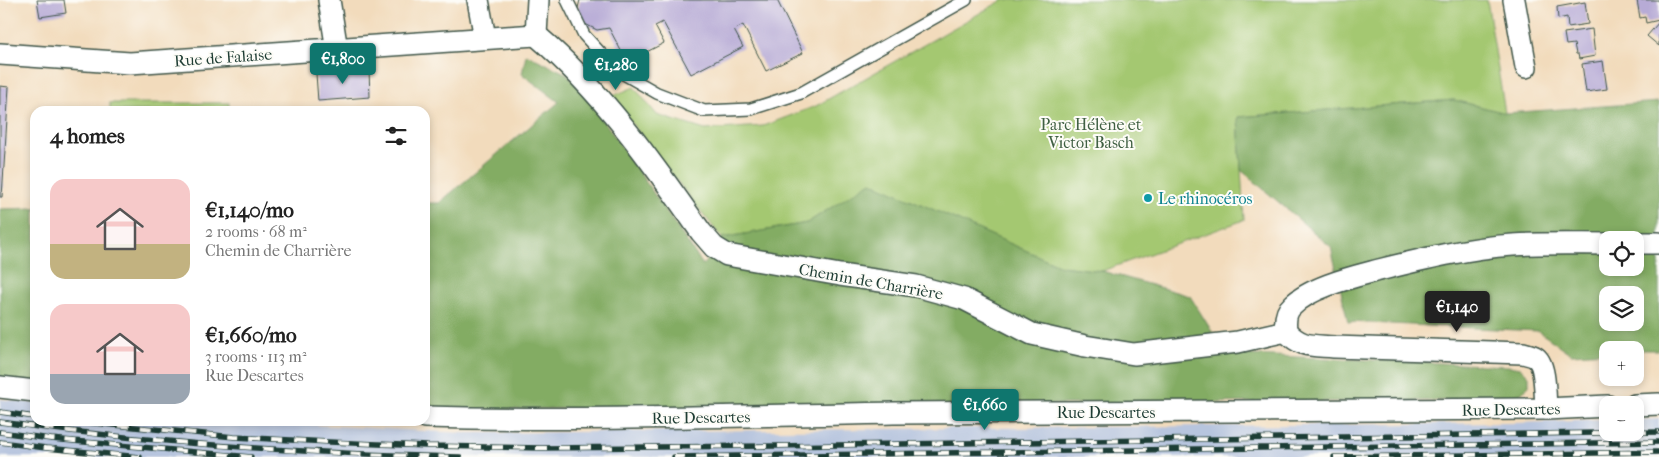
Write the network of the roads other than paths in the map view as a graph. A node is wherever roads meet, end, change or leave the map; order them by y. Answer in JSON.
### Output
{"nodes":[{"id":1,"x":329,"y":0,"type":"edge"},
{"id":2,"x":478,"y":0,"type":"edge"},
{"id":3,"x":538,"y":0,"type":"edge"},
{"id":4,"x":567,"y":0,"type":"edge"},
{"id":5,"x":966,"y":0,"type":"edge"},
{"id":6,"x":1514,"y":0,"type":"edge"},
{"id":7,"x":536,"y":35,"type":"junction"},
{"id":8,"x":485,"y":38,"type":"junction"},
{"id":9,"x":337,"y":50,"type":"junction"},
{"id":10,"x":0,"y":54,"type":"edge"},
{"id":11,"x":1526,"y":67,"type":"dead end"},
{"id":12,"x":1659,"y":243,"type":"edge"},
{"id":13,"x":1599,"y":244,"type":"edge"},
{"id":14,"x":1644,"y":244,"type":"edge"},
{"id":15,"x":1286,"y":330,"type":"junction"},
{"id":16,"x":0,"y":387,"type":"edge"},
{"id":17,"x":30,"y":390,"type":"edge"},
{"id":18,"x":1659,"y":404,"type":"edge"},
{"id":19,"x":1644,"y":405,"type":"edge"},
{"id":20,"x":1599,"y":406,"type":"edge"},
{"id":21,"x":1546,"y":409,"type":"junction"},
{"id":22,"x":430,"y":417,"type":"edge"}],
"edges":[{"from":1,"to":9,"type":"street"},
{"from":2,"to":8,"type":"street"},
{"from":3,"to":7,"type":"street"},
{"from":4,"to":5,"type":"lane"},
{"from":6,"to":11,"type":"street"},
{"from":7,"to":8,"type":"street","name":"Rue de Falaise"},
{"from":7,"to":15,"type":"street","name":"Chemin de Charrière"},
{"from":8,"to":9,"type":"street","name":"Rue de Falaise"},
{"from":9,"to":10,"type":"street","name":"Rue de Falaise"},
{"from":12,"to":14,"type":"street"},
{"from":13,"to":15,"type":"street"},
{"from":15,"to":21,"type":"street"},
{"from":16,"to":17,"type":"street"},
{"from":18,"to":19,"type":"street"},
{"from":20,"to":21,"type":"street","name":"Rue Descartes"},
{"from":21,"to":22,"type":"street","name":"Rue Descartes"}]}
